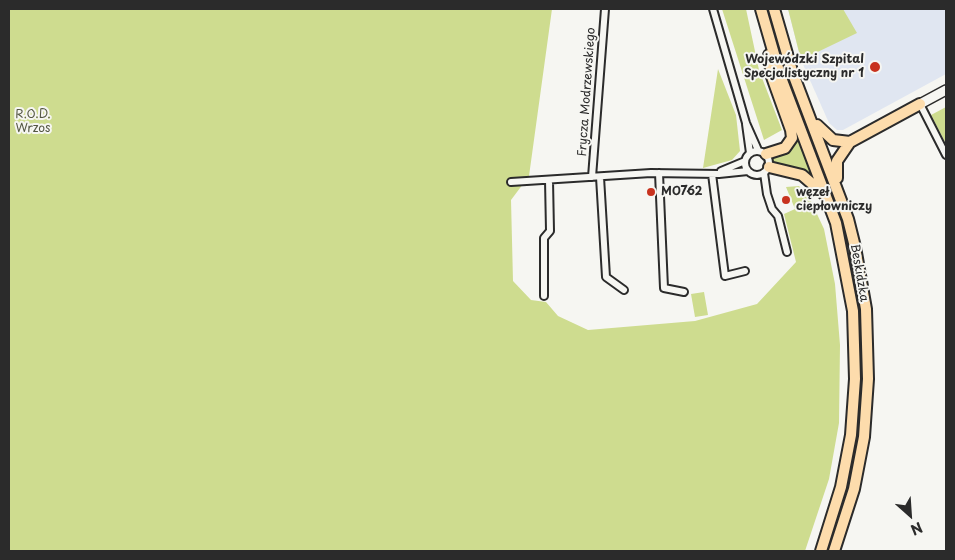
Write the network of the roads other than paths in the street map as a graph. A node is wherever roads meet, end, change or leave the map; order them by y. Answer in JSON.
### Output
{"nodes":[{"id":1,"x":604,"y":9,"type":"edge"},
{"id":2,"x":713,"y":9,"type":"edge"},
{"id":3,"x":761,"y":9,"type":"edge"},
{"id":4,"x":774,"y":9,"type":"edge"},
{"id":5,"x":769,"y":41,"type":"junction"},
{"id":6,"x":946,"y":90,"type":"edge"},
{"id":7,"x":920,"y":104,"type":"junction"},
{"id":8,"x":809,"y":114,"type":"junction"},
{"id":9,"x":746,"y":123,"type":"junction"},
{"id":10,"x":850,"y":142,"type":"junction"},
{"id":11,"x":762,"y":152,"type":"junction"},
{"id":12,"x":750,"y":153,"type":"junction"},
{"id":13,"x":946,"y":155,"type":"edge"},
{"id":14,"x":745,"y":162,"type":"junction"},
{"id":15,"x":748,"y":170,"type":"junction"},
{"id":16,"x":766,"y":170,"type":"junction"},
{"id":17,"x":659,"y":173,"type":"junction"},
{"id":18,"x":712,"y":174,"type":"junction"},
{"id":19,"x":756,"y":175,"type":"junction"},
{"id":20,"x":592,"y":177,"type":"junction"},
{"id":21,"x":600,"y":177,"type":"junction"},
{"id":22,"x":549,"y":180,"type":"junction"},
{"id":23,"x":512,"y":182,"type":"dead end"},
{"id":24,"x":767,"y":194,"type":"junction"},
{"id":25,"x":840,"y":194,"type":"junction"},
{"id":26,"x":828,"y":198,"type":"junction"},
{"id":27,"x":787,"y":252,"type":"dead end"},
{"id":28,"x":745,"y":271,"type":"dead end"},
{"id":29,"x":624,"y":290,"type":"dead end"},
{"id":30,"x":684,"y":292,"type":"dead end"},
{"id":31,"x":544,"y":296,"type":"dead end"},
{"id":32,"x":821,"y":551,"type":"edge"},
{"id":33,"x":834,"y":551,"type":"edge"}],
"edges":[{"from":1,"to":20,"type":"street","name":"Frycza Modrzewskiego"},
{"from":2,"to":9,"type":"street"},
{"from":3,"to":5,"type":"main road","name":"Beskidzka"},
{"from":4,"to":8,"type":"main road","name":"Beskidzka"},
{"from":5,"to":11,"type":"main road"},
{"from":5,"to":26,"type":"main road","name":"Beskidzka"},
{"from":6,"to":7,"type":"street"},
{"from":7,"to":10,"type":"main road"},
{"from":7,"to":13,"type":"street"},
{"from":8,"to":10,"type":"main road"},
{"from":8,"to":25,"type":"main road","name":"Beskidzka"},
{"from":9,"to":11,"type":"street"},
{"from":9,"to":12,"type":"street"},
{"from":10,"to":25,"type":"main road"},
{"from":11,"to":12,"type":"street"},
{"from":11,"to":16,"type":"street"},
{"from":12,"to":14,"type":"street"},
{"from":14,"to":15,"type":"street"},
{"from":14,"to":18,"type":"street"},
{"from":15,"to":18,"type":"street"},
{"from":15,"to":19,"type":"street"},
{"from":16,"to":19,"type":"street"},
{"from":16,"to":24,"type":"street"},
{"from":16,"to":26,"type":"main road"},
{"from":17,"to":18,"type":"street"},
{"from":17,"to":21,"type":"street"},
{"from":17,"to":30,"type":"street"},
{"from":18,"to":28,"type":"street"},
{"from":19,"to":24,"type":"street"},
{"from":20,"to":21,"type":"street"},
{"from":20,"to":22,"type":"street"},
{"from":21,"to":29,"type":"street"},
{"from":22,"to":23,"type":"street"},
{"from":22,"to":31,"type":"street"},
{"from":24,"to":27,"type":"street"},
{"from":25,"to":33,"type":"main road","name":"Beskidzka"},
{"from":26,"to":32,"type":"main road","name":"Beskidzka"}]}
